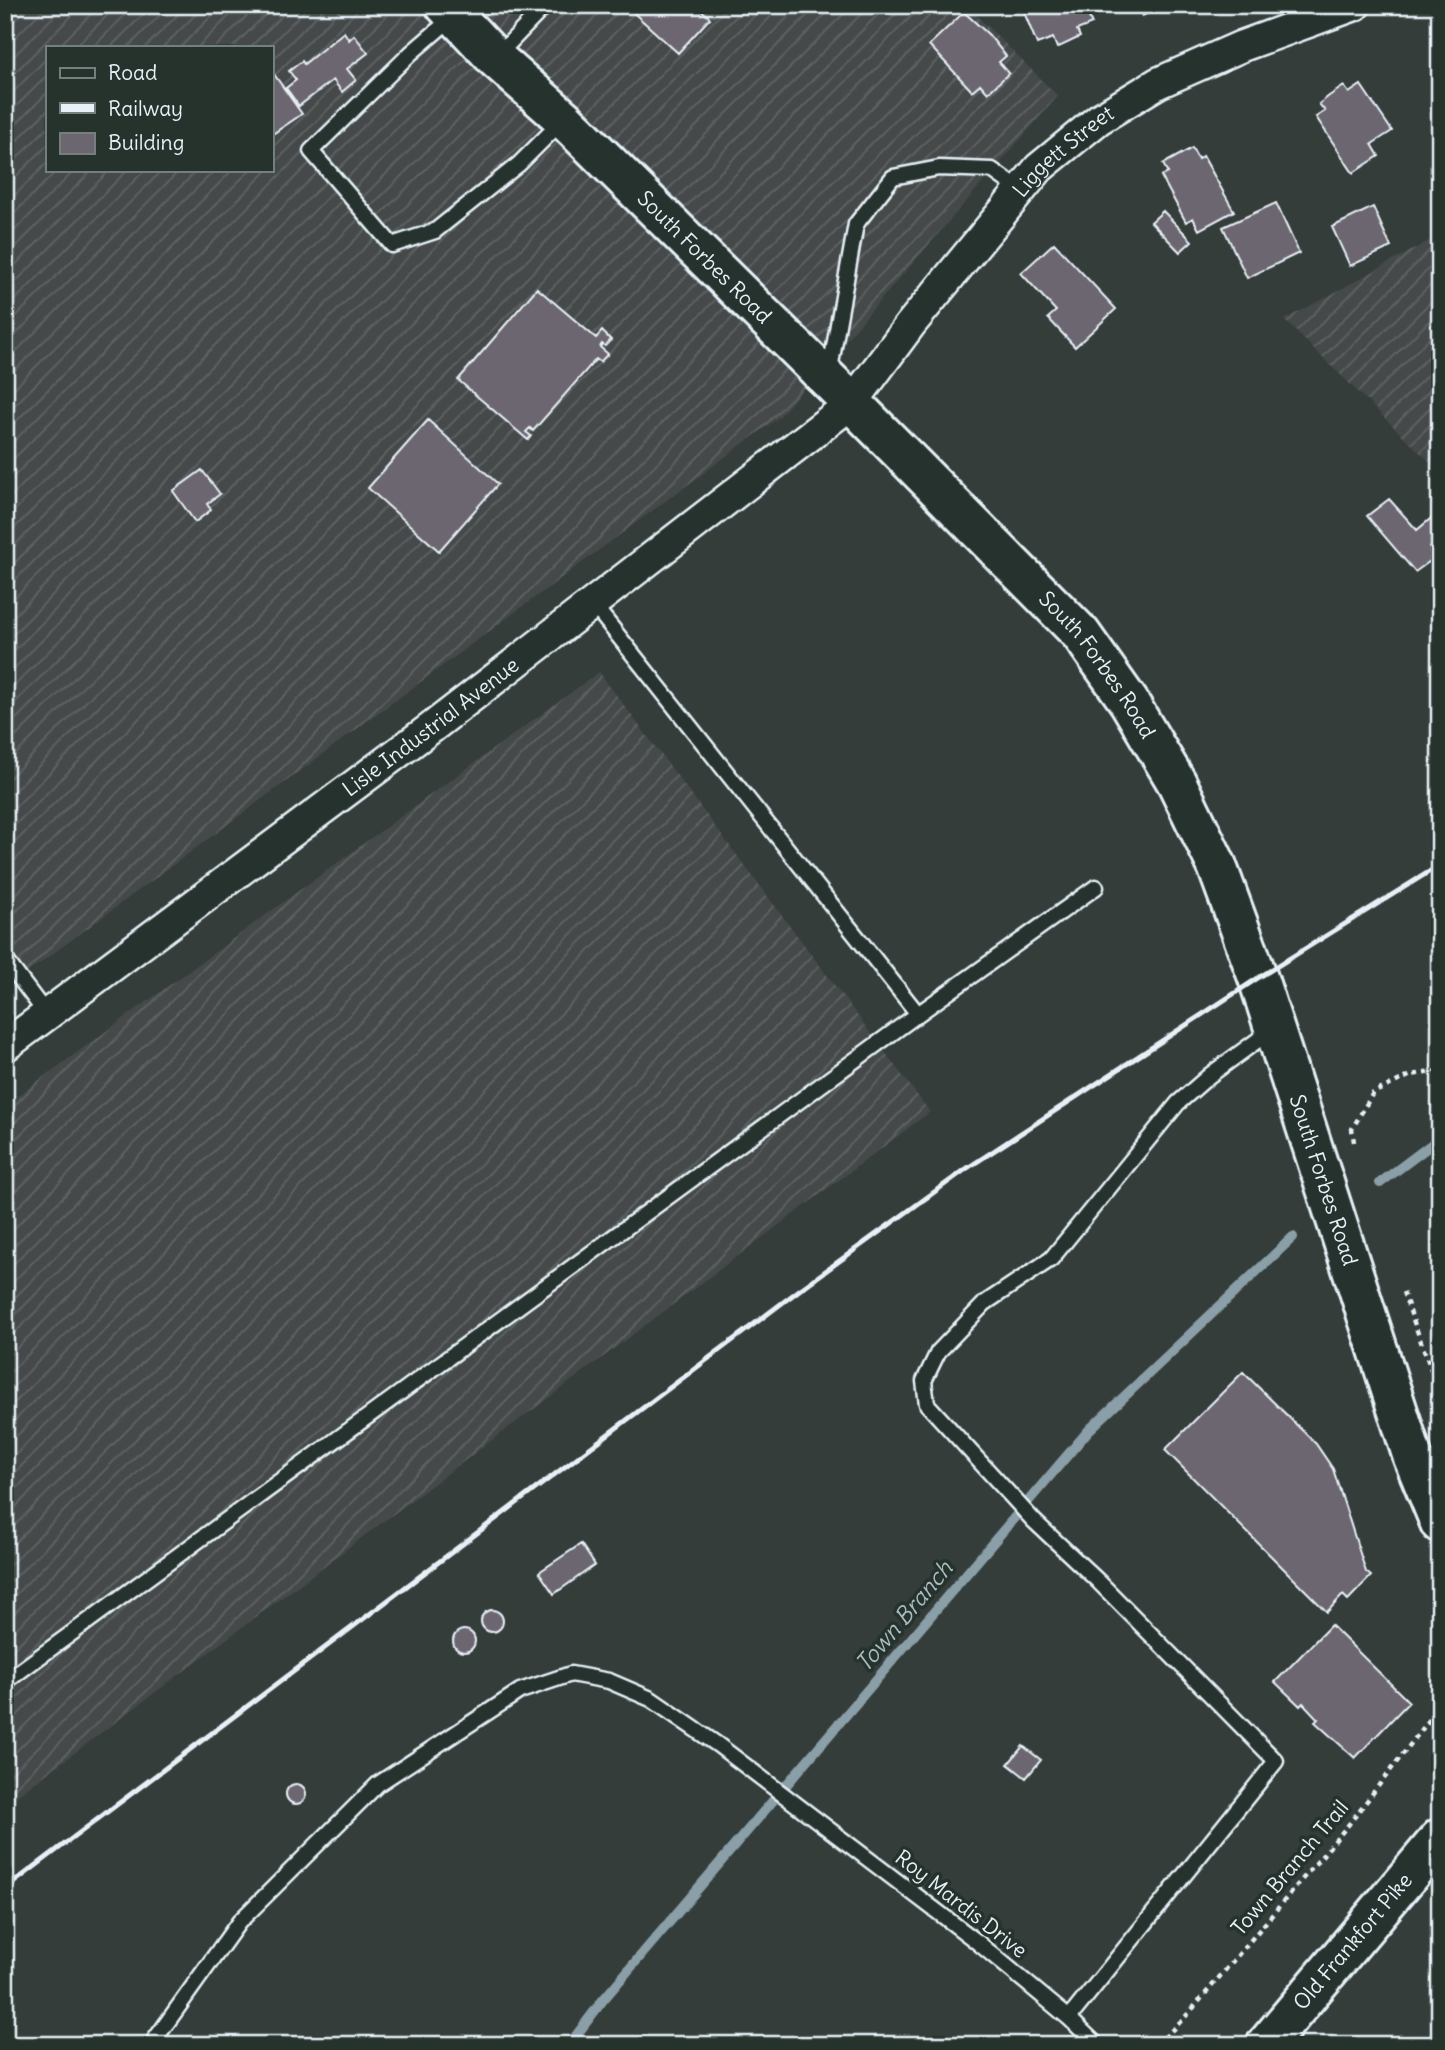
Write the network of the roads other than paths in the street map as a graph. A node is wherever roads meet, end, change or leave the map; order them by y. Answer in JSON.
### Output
{"nodes":[{"id":1,"x":546,"y":5,"type":"edge"},
{"id":2,"x":1355,"y":5,"type":"edge"},
{"id":3,"x":450,"y":11,"type":"edge"},
{"id":4,"x":495,"y":58,"type":"junction"},
{"id":5,"x":564,"y":119,"type":"junction"},
{"id":6,"x":1020,"y":190,"type":"junction"},
{"id":7,"x":840,"y":391,"type":"junction"},
{"id":8,"x":593,"y":604,"type":"junction"},
{"id":9,"x":1096,"y":887,"type":"dead end"},
{"id":10,"x":5,"y":959,"type":"edge"},
{"id":11,"x":918,"y":1014,"type":"junction"},
{"id":12,"x":47,"y":1015,"type":"junction"},
{"id":13,"x":1274,"y":1028,"type":"junction"},
{"id":14,"x":5,"y":1046,"type":"edge"},
{"id":15,"x":1440,"y":1523,"type":"edge"},
{"id":16,"x":5,"y":1682,"type":"edge"},
{"id":17,"x":1440,"y":1838,"type":"edge"},
{"id":18,"x":1069,"y":2018,"type":"junction"},
{"id":19,"x":151,"y":2045,"type":"edge"},
{"id":20,"x":1097,"y":2045,"type":"edge"},
{"id":21,"x":1266,"y":2045,"type":"edge"}],
"edges":[{"from":1,"to":4,"type":"lane"},
{"from":2,"to":6,"type":"street","name":"Liggett Street"},
{"from":3,"to":4,"type":"main road","name":"South Forbes Road"},
{"from":3,"to":5,"type":"lane"},
{"from":4,"to":5,"type":"main road","name":"South Forbes Road"},
{"from":5,"to":7,"type":"main road","name":"South Forbes Road"},
{"from":6,"to":7,"type":"street","name":"Liggett Street"},
{"from":6,"to":7,"type":"lane"},
{"from":7,"to":8,"type":"street","name":"Lisle Industrial Avenue"},
{"from":7,"to":13,"type":"main road","name":"South Forbes Road"},
{"from":8,"to":11,"type":"lane"},
{"from":8,"to":12,"type":"street","name":"Lisle Industrial Avenue"},
{"from":9,"to":11,"type":"lane"},
{"from":10,"to":12,"type":"lane"},
{"from":11,"to":16,"type":"lane"},
{"from":12,"to":14,"type":"street","name":"Lisle Industrial Avenue"},
{"from":13,"to":15,"type":"main road","name":"South Forbes Road"},
{"from":13,"to":18,"type":"lane"},
{"from":17,"to":21,"type":"main road","name":"Old Frankfort Pike"},
{"from":18,"to":19,"type":"lane","name":"Roy Mardis Drive"},
{"from":18,"to":20,"type":"lane","name":"Roy Mardis Drive"}]}
